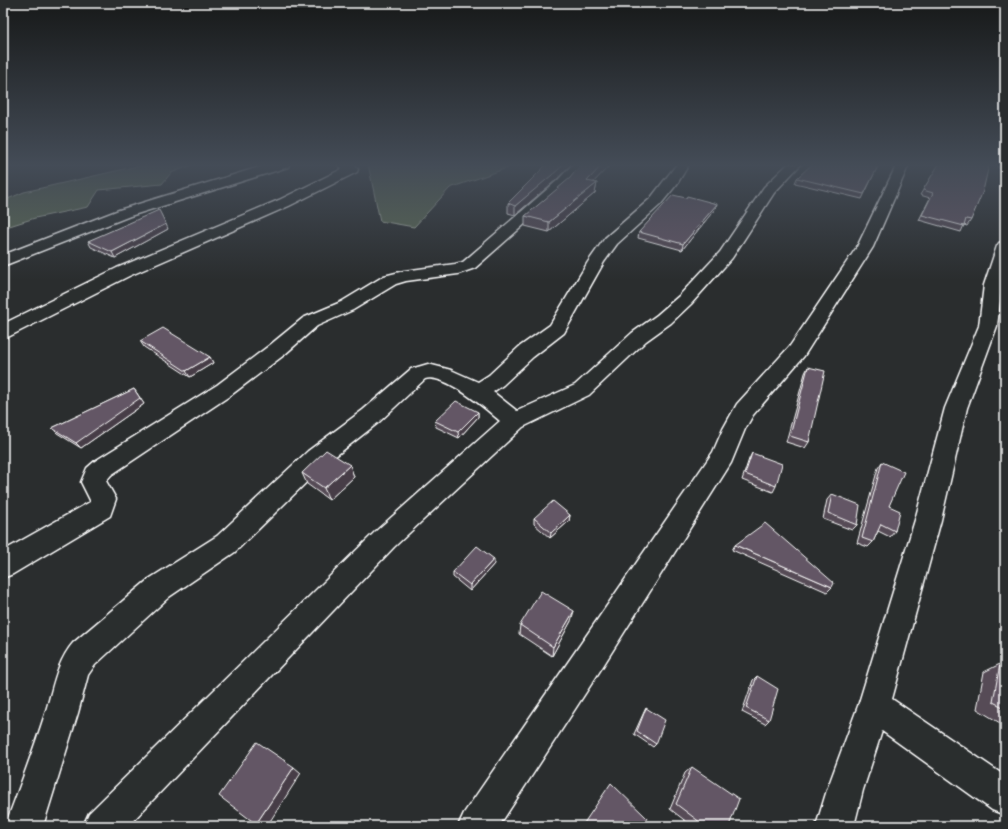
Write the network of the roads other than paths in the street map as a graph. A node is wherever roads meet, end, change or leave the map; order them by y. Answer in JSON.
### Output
{"nodes":[{"id":1,"x":155,"y":203,"type":"edge"},
{"id":2,"x":285,"y":203,"type":"edge"},
{"id":3,"x":540,"y":203,"type":"edge"},
{"id":4,"x":654,"y":203,"type":"edge"},
{"id":5,"x":761,"y":203,"type":"edge"},
{"id":6,"x":885,"y":203,"type":"edge"},
{"id":7,"x":1005,"y":246,"type":"edge"},
{"id":8,"x":3,"y":261,"type":"edge"},
{"id":9,"x":3,"y":332,"type":"edge"},
{"id":10,"x":478,"y":391,"type":"junction"},
{"id":11,"x":515,"y":421,"type":"junction"},
{"id":12,"x":3,"y":565,"type":"edge"},
{"id":13,"x":874,"y":706,"type":"junction"},
{"id":14,"x":1005,"y":797,"type":"edge"},
{"id":15,"x":24,"y":826,"type":"edge"},
{"id":16,"x":102,"y":826,"type":"edge"},
{"id":17,"x":477,"y":826,"type":"edge"},
{"id":18,"x":835,"y":826,"type":"edge"}],
"edges":[{"from":1,"to":8,"type":"street"},
{"from":2,"to":9,"type":"street"},
{"from":3,"to":12,"type":"street"},
{"from":4,"to":10,"type":"street"},
{"from":5,"to":11,"type":"street"},
{"from":6,"to":17,"type":"street"},
{"from":7,"to":13,"type":"street"},
{"from":10,"to":11,"type":"street"},
{"from":10,"to":15,"type":"street"},
{"from":11,"to":16,"type":"street"},
{"from":13,"to":14,"type":"street"},
{"from":13,"to":18,"type":"street"}]}
